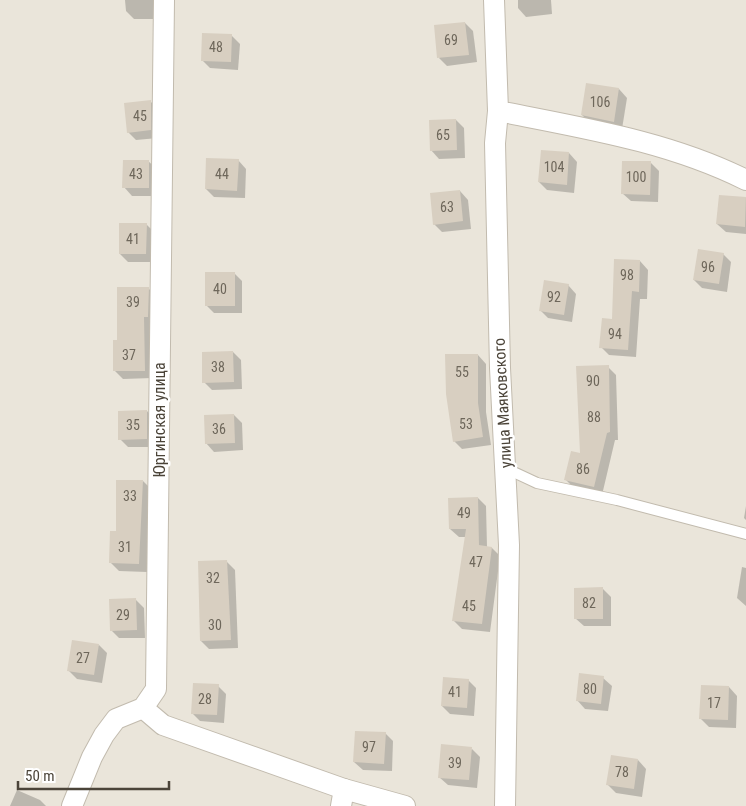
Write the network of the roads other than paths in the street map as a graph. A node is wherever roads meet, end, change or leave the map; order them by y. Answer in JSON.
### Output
{"nodes":[{"id":1,"x":164,"y":0,"type":"edge"},
{"id":2,"x":494,"y":0,"type":"edge"},
{"id":3,"x":498,"y":111,"type":"junction"},
{"id":4,"x":746,"y":180,"type":"edge"},
{"id":5,"x":505,"y":468,"type":"junction"},
{"id":6,"x":746,"y":534,"type":"edge"},
{"id":7,"x":143,"y":708,"type":"junction"},
{"id":8,"x":342,"y":797,"type":"edge"},
{"id":9,"x":72,"y":806,"type":"edge"},
{"id":10,"x":405,"y":806,"type":"edge"},
{"id":11,"x":505,"y":806,"type":"edge"}],
"edges":[{"from":1,"to":7,"type":"street","name":"Юргинская улица"},
{"from":2,"to":3,"type":"street","name":"улица Маяковского"},
{"from":3,"to":4,"type":"street"},
{"from":3,"to":5,"type":"street","name":"улица Маяковского"},
{"from":5,"to":6,"type":"lane"},
{"from":5,"to":11,"type":"street","name":"улица Маяковского"},
{"from":7,"to":8,"type":"street"},
{"from":7,"to":9,"type":"street"},
{"from":8,"to":10,"type":"street"}]}
